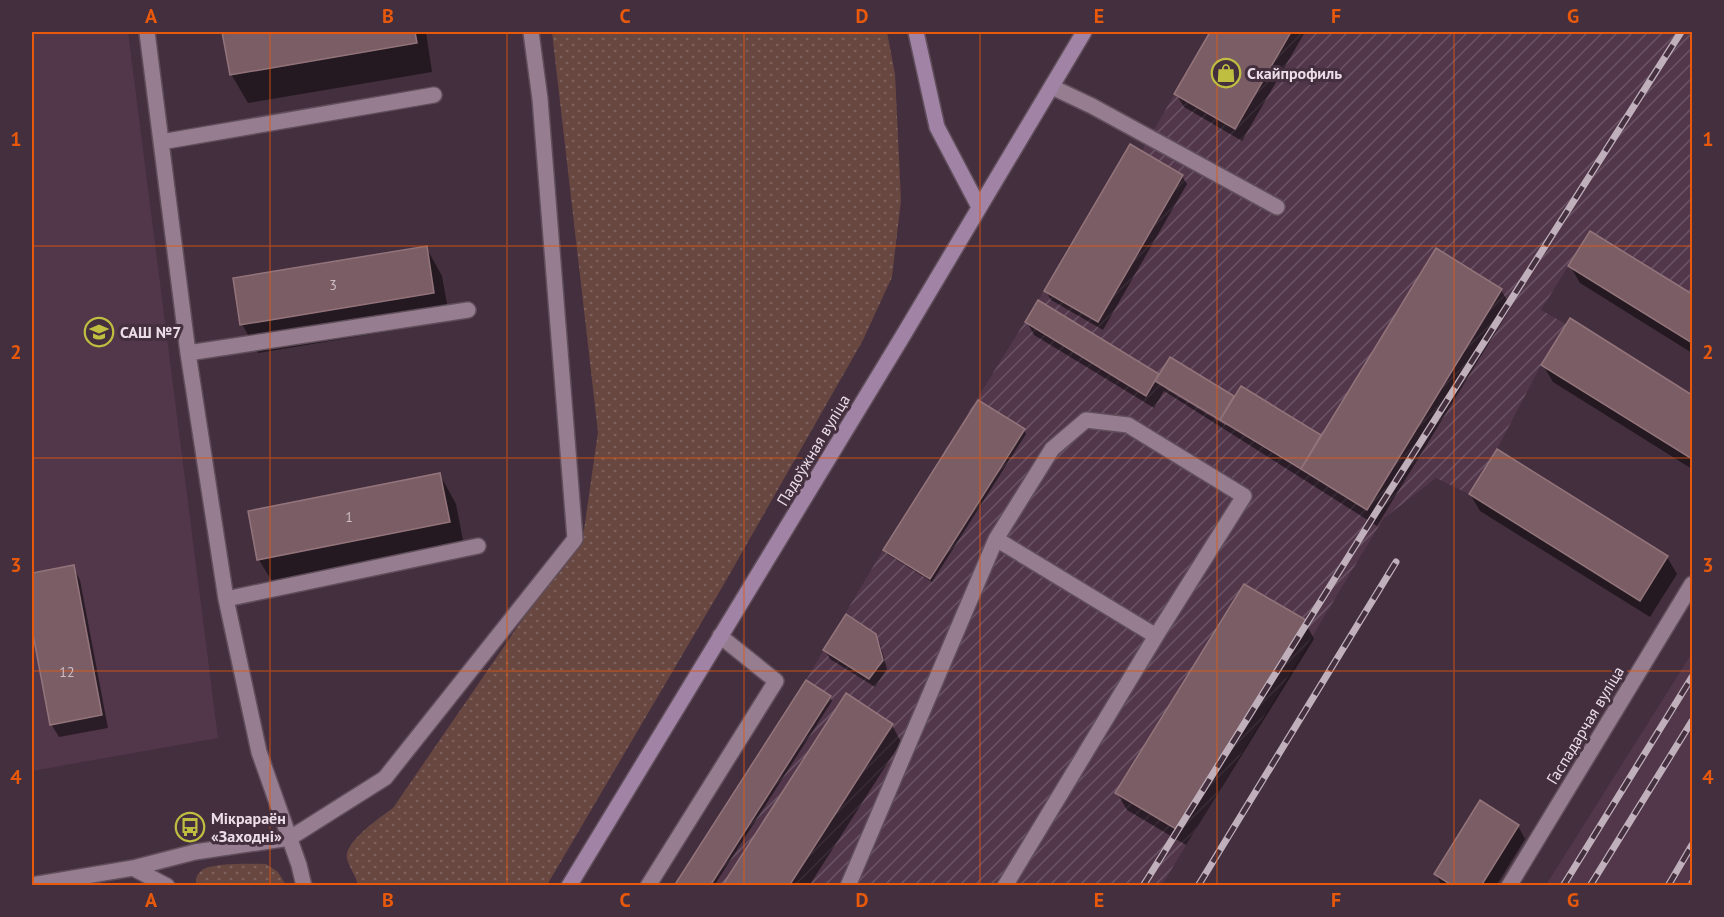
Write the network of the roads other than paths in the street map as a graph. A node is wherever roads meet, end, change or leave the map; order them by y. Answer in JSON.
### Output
{"nodes":[{"id":1,"x":147,"y":32,"type":"edge"},
{"id":2,"x":531,"y":32,"type":"edge"},
{"id":3,"x":916,"y":32,"type":"edge"},
{"id":4,"x":1084,"y":32,"type":"edge"},
{"id":5,"x":1052,"y":87,"type":"junction"},
{"id":6,"x":434,"y":95,"type":"dead end"},
{"id":7,"x":160,"y":141,"type":"junction"},
{"id":8,"x":979,"y":207,"type":"junction"},
{"id":9,"x":1276,"y":207,"type":"dead end"},
{"id":10,"x":468,"y":310,"type":"dead end"},
{"id":11,"x":188,"y":353,"type":"junction"},
{"id":12,"x":996,"y":539,"type":"junction"},
{"id":13,"x":478,"y":546,"type":"dead end"},
{"id":14,"x":1692,"y":584,"type":"edge"},
{"id":15,"x":226,"y":599,"type":"junction"},
{"id":16,"x":720,"y":636,"type":"junction"},
{"id":17,"x":1156,"y":636,"type":"junction"},
{"id":18,"x":290,"y":838,"type":"junction"},
{"id":19,"x":133,"y":868,"type":"junction"},
{"id":20,"x":32,"y":885,"type":"edge"},
{"id":21,"x":167,"y":885,"type":"edge"},
{"id":22,"x":304,"y":885,"type":"edge"},
{"id":23,"x":569,"y":885,"type":"edge"},
{"id":24,"x":648,"y":885,"type":"edge"},
{"id":25,"x":848,"y":885,"type":"edge"},
{"id":26,"x":1005,"y":885,"type":"edge"},
{"id":27,"x":1509,"y":885,"type":"edge"}],
"edges":[{"from":1,"to":7,"type":"street"},
{"from":2,"to":18,"type":"street"},
{"from":3,"to":8,"type":"main road"},
{"from":4,"to":5,"type":"main road","name":"Падоўжная вуліца"},
{"from":5,"to":8,"type":"main road","name":"Падоўжная вуліца"},
{"from":5,"to":9,"type":"street"},
{"from":6,"to":7,"type":"street"},
{"from":7,"to":11,"type":"street"},
{"from":8,"to":16,"type":"main road","name":"Падоўжная вуліца"},
{"from":10,"to":11,"type":"street"},
{"from":11,"to":15,"type":"street"},
{"from":12,"to":17,"type":"street"},
{"from":12,"to":17,"type":"street"},
{"from":12,"to":25,"type":"street"},
{"from":13,"to":15,"type":"street"},
{"from":14,"to":27,"type":"street","name":"Гаспадарчая вуліца"},
{"from":15,"to":18,"type":"street"},
{"from":16,"to":23,"type":"main road","name":"Падоўжная вуліца"},
{"from":16,"to":24,"type":"street"},
{"from":17,"to":26,"type":"street"},
{"from":18,"to":19,"type":"street"},
{"from":18,"to":22,"type":"street"},
{"from":19,"to":20,"type":"street"},
{"from":19,"to":21,"type":"street"}]}
